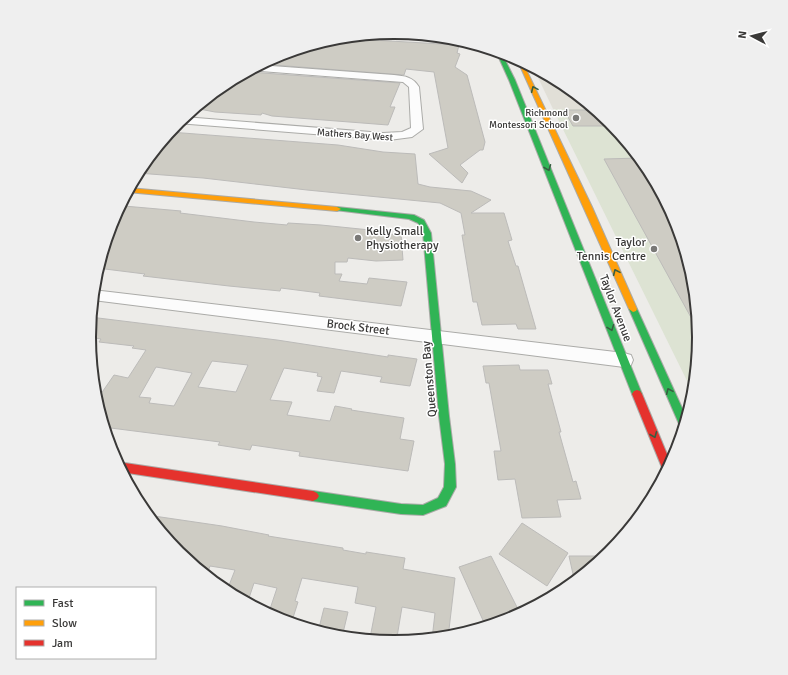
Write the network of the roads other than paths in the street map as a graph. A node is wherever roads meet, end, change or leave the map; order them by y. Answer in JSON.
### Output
{"nodes":[{"id":1,"x":503,"y":60,"type":"edge"},
{"id":2,"x":265,"y":69,"type":"edge"},
{"id":3,"x":523,"y":69,"type":"edge"},
{"id":4,"x":189,"y":121,"type":"edge"},
{"id":5,"x":533,"y":132,"type":"junction"},
{"id":6,"x":559,"y":145,"type":"junction"},
{"id":7,"x":134,"y":191,"type":"edge"},
{"id":8,"x":98,"y":296,"type":"edge"},
{"id":9,"x":438,"y":337,"type":"junction"},
{"id":10,"x":624,"y":360,"type":"junction"},
{"id":11,"x":681,"y":418,"type":"edge"},
{"id":12,"x":665,"y":463,"type":"edge"},
{"id":13,"x":125,"y":468,"type":"edge"}],
"edges":[{"from":1,"to":5,"type":"main road","name":"Taylor Avenue"},
{"from":2,"to":4,"type":"street","name":"Mathers Bay West"},
{"from":6,"to":3,"type":"main road","name":"Taylor Avenue","one_way":true},
{"from":5,"to":6,"type":"main road"},
{"from":5,"to":10,"type":"main road","name":"Taylor Avenue","one_way":true},
{"from":11,"to":6,"type":"main road","name":"Taylor Avenue","one_way":true},
{"from":7,"to":9,"type":"main road","name":"Queenston Bay"},
{"from":8,"to":9,"type":"street","name":"Brock Street"},
{"from":9,"to":10,"type":"street","name":"Brock Street"},
{"from":9,"to":13,"type":"main road","name":"Queenston Bay"},
{"from":10,"to":12,"type":"main road","name":"Taylor Avenue","one_way":true}]}
